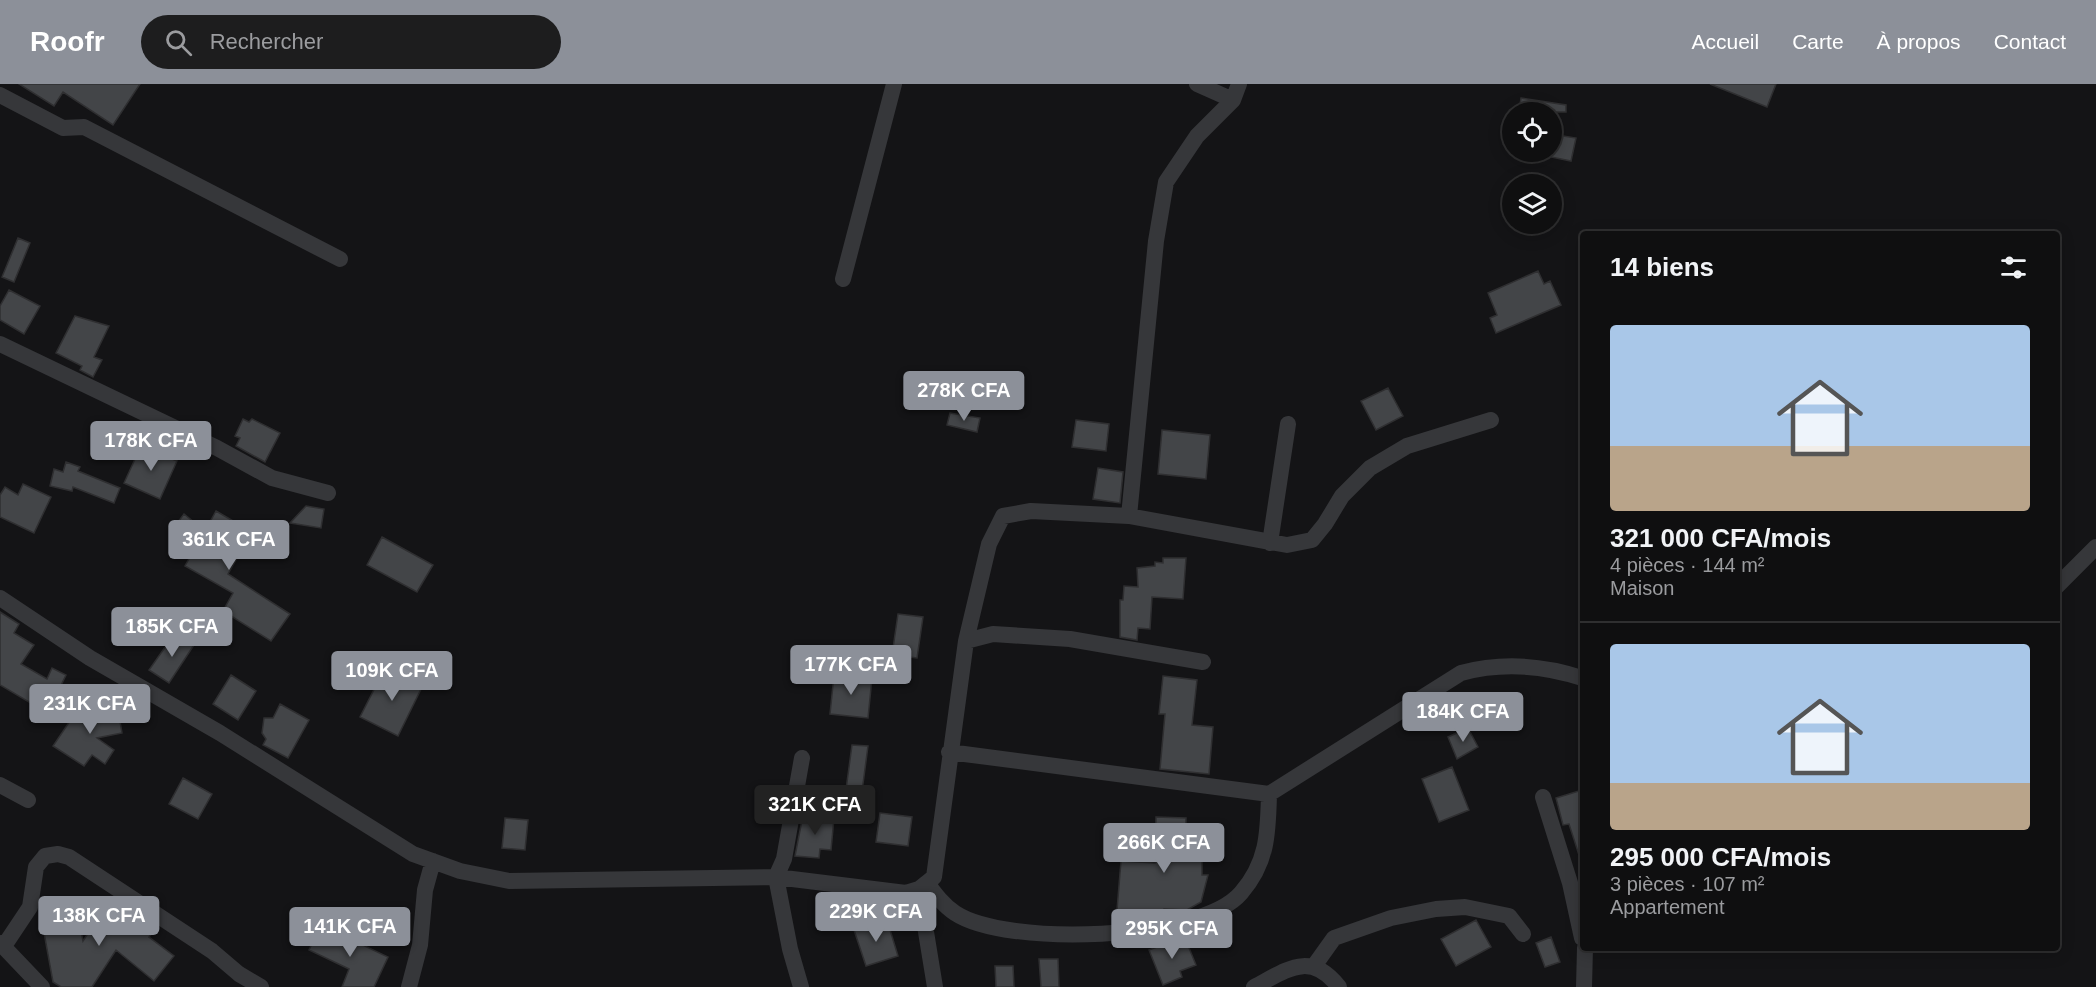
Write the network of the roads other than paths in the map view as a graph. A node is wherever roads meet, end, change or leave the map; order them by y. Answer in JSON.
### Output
{"nodes":[{"id":1,"x":894,"y":84,"type":"edge"},
{"id":2,"x":1197,"y":84,"type":"edge"},
{"id":3,"x":1236,"y":92,"type":"edge"},
{"id":4,"x":0,"y":95,"type":"edge"},
{"id":5,"x":340,"y":259,"type":"dead end"},
{"id":6,"x":843,"y":279,"type":"dead end"},
{"id":7,"x":0,"y":344,"type":"edge"},
{"id":8,"x":1491,"y":420,"type":"dead end"},
{"id":9,"x":1288,"y":424,"type":"dead end"},
{"id":10,"x":328,"y":493,"type":"dead end"},
{"id":11,"x":1130,"y":516,"type":"junction"},
{"id":12,"x":1270,"y":543,"type":"junction"},
{"id":13,"x":2096,"y":547,"type":"edge"},
{"id":14,"x":2060,"y":583,"type":"edge"},
{"id":15,"x":0,"y":598,"type":"edge"},
{"id":16,"x":966,"y":641,"type":"junction"},
{"id":17,"x":1203,"y":662,"type":"dead end"},
{"id":18,"x":1580,"y":677,"type":"edge"},
{"id":19,"x":950,"y":752,"type":"junction"},
{"id":20,"x":802,"y":758,"type":"dead end"},
{"id":21,"x":0,"y":785,"type":"edge"},
{"id":22,"x":1269,"y":794,"type":"junction"},
{"id":23,"x":1543,"y":797,"type":"dead end"},
{"id":24,"x":28,"y":800,"type":"dead end"},
{"id":25,"x":433,"y":861,"type":"junction"},
{"id":26,"x":776,"y":878,"type":"junction"},
{"id":27,"x":923,"y":886,"type":"junction"},
{"id":28,"x":1580,"y":929,"type":"edge"},
{"id":29,"x":1523,"y":934,"type":"dead end"},
{"id":30,"x":2,"y":944,"type":"edge"},
{"id":31,"x":1585,"y":951,"type":"edge"},
{"id":32,"x":1314,"y":966,"type":"junction"},
{"id":33,"x":42,"y":987,"type":"edge"},
{"id":34,"x":261,"y":987,"type":"edge"},
{"id":35,"x":410,"y":987,"type":"edge"},
{"id":36,"x":801,"y":987,"type":"edge"},
{"id":37,"x":935,"y":987,"type":"edge"},
{"id":38,"x":1254,"y":987,"type":"edge"},
{"id":39,"x":1339,"y":987,"type":"edge"},
{"id":40,"x":1584,"y":987,"type":"edge"}],
"edges":[{"from":1,"to":6,"type":"street"},
{"from":2,"to":3,"type":"street"},
{"from":3,"to":11,"type":"street"},
{"from":4,"to":5,"type":"street"},
{"from":7,"to":10,"type":"street"},
{"from":8,"to":12,"type":"street"},
{"from":9,"to":12,"type":"street"},
{"from":11,"to":12,"type":"street"},
{"from":11,"to":16,"type":"street"},
{"from":13,"to":14,"type":"street"},
{"from":15,"to":25,"type":"street"},
{"from":16,"to":17,"type":"street"},
{"from":16,"to":19,"type":"street"},
{"from":18,"to":22,"type":"street"},
{"from":19,"to":22,"type":"street"},
{"from":19,"to":27,"type":"street"},
{"from":20,"to":26,"type":"street"},
{"from":21,"to":24,"type":"street"},
{"from":22,"to":27,"type":"street"},
{"from":23,"to":28,"type":"street"},
{"from":25,"to":26,"type":"street"},
{"from":25,"to":35,"type":"street"},
{"from":26,"to":27,"type":"street"},
{"from":26,"to":36,"type":"street"},
{"from":27,"to":37,"type":"street"},
{"from":29,"to":32,"type":"street"},
{"from":30,"to":33,"type":"street"},
{"from":30,"to":34,"type":"street"},
{"from":31,"to":40,"type":"street"},
{"from":32,"to":38,"type":"street"},
{"from":32,"to":39,"type":"street"}]}
